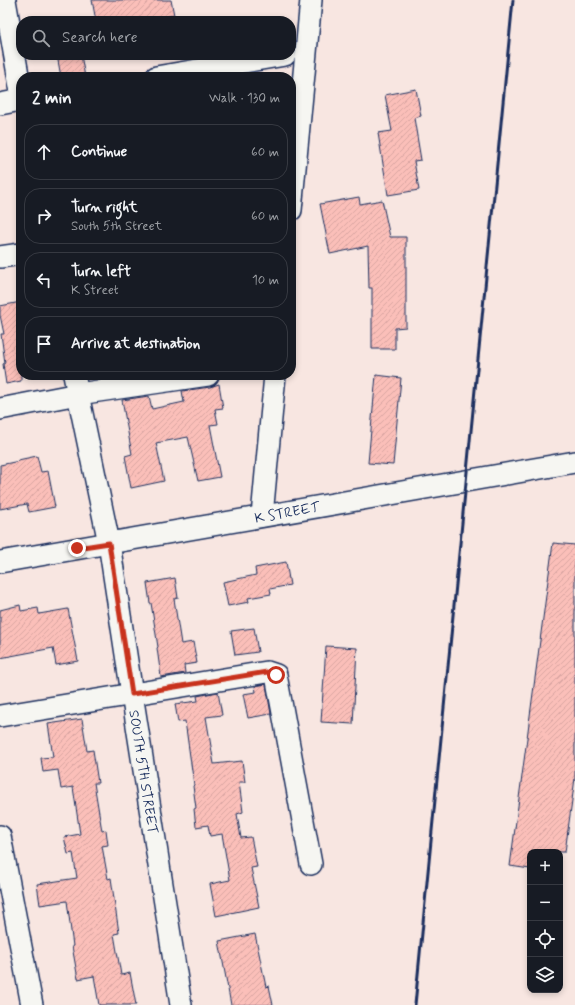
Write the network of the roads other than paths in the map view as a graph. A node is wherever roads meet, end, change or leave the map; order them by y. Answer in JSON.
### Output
{"nodes":[{"id":1,"x":5,"y":0,"type":"edge"},
{"id":2,"x":311,"y":0,"type":"edge"},
{"id":3,"x":299,"y":53,"type":"edge"},
{"id":4,"x":256,"y":60,"type":"edge"},
{"id":5,"x":18,"y":72,"type":"edge"},
{"id":6,"x":185,"y":72,"type":"edge"},
{"id":7,"x":16,"y":101,"type":"edge"},
{"id":8,"x":0,"y":104,"type":"edge"},
{"id":9,"x":296,"y":110,"type":"edge"},
{"id":10,"x":16,"y":255,"type":"edge"},
{"id":11,"x":0,"y":258,"type":"edge"},
{"id":12,"x":135,"y":380,"type":"edge"},
{"id":13,"x":275,"y":380,"type":"edge"},
{"id":14,"x":76,"y":384,"type":"edge"},
{"id":15,"x":0,"y":409,"type":"edge"},
{"id":16,"x":575,"y":462,"type":"edge"},
{"id":17,"x":262,"y":516,"type":"junction"},
{"id":18,"x":109,"y":543,"type":"junction"},
{"id":19,"x":0,"y":562,"type":"edge"},
{"id":20,"x":132,"y":694,"type":"junction"},
{"id":21,"x":0,"y":716,"type":"edge"},
{"id":22,"x":0,"y":836,"type":"edge"},
{"id":23,"x":310,"y":864,"type":"dead end"},
{"id":24,"x":32,"y":1005,"type":"edge"},
{"id":25,"x":182,"y":1005,"type":"edge"}],
"edges":[{"from":1,"to":5,"type":"street"},
{"from":2,"to":3,"type":"street"},
{"from":3,"to":9,"type":"street"},
{"from":4,"to":6,"type":"street"},
{"from":7,"to":8,"type":"street"},
{"from":10,"to":11,"type":"street"},
{"from":12,"to":14,"type":"street"},
{"from":13,"to":17,"type":"street"},
{"from":14,"to":15,"type":"street"},
{"from":14,"to":18,"type":"street","name":"SOUTH 5TH STREET"},
{"from":16,"to":17,"type":"street","name":"K STREET"},
{"from":17,"to":18,"type":"street","name":"K STREET"},
{"from":18,"to":19,"type":"street","name":"K STREET"},
{"from":18,"to":20,"type":"street","name":"SOUTH 5TH STREET"},
{"from":20,"to":21,"type":"street"},
{"from":20,"to":23,"type":"street"},
{"from":20,"to":25,"type":"street","name":"SOUTH 5TH STREET"},
{"from":22,"to":24,"type":"street"}]}
